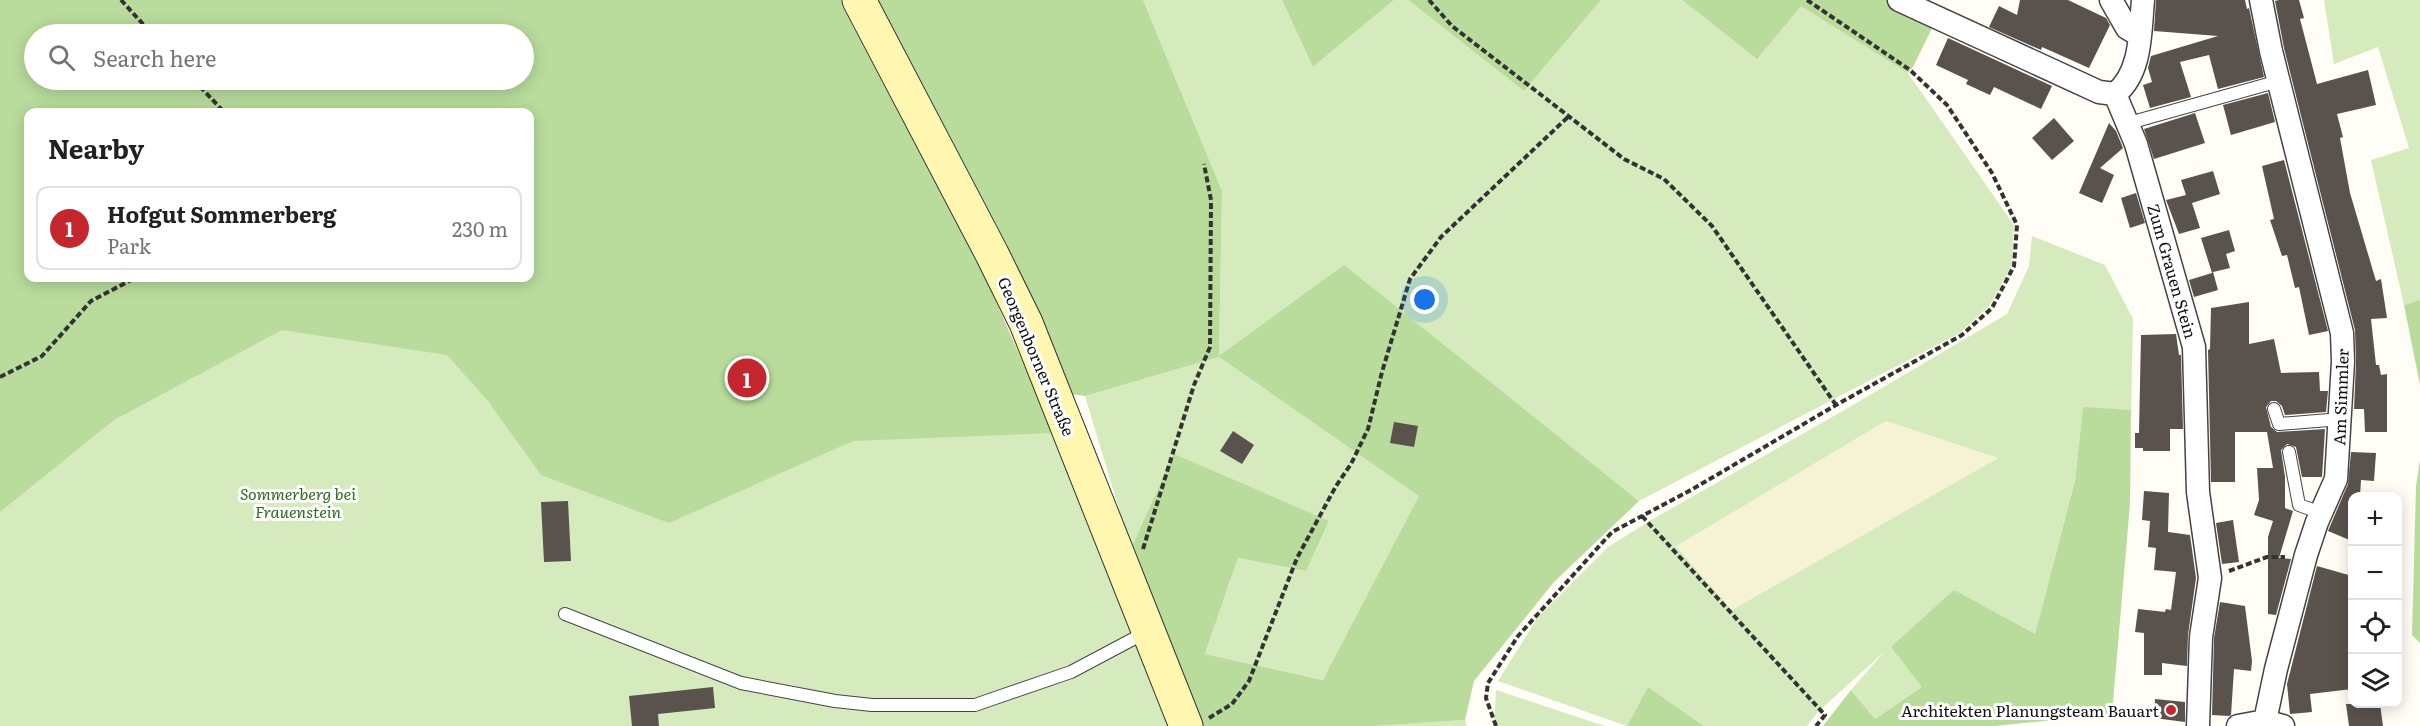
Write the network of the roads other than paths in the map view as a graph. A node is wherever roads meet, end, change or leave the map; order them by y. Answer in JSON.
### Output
{"nodes":[{"id":1,"x":859,"y":0,"type":"edge"},
{"id":2,"x":1899,"y":0,"type":"edge"},
{"id":3,"x":2111,"y":0,"type":"edge"},
{"id":4,"x":2143,"y":0,"type":"edge"},
{"id":5,"x":2261,"y":0,"type":"edge"},
{"id":6,"x":2139,"y":35,"type":"junction"},
{"id":7,"x":2279,"y":81,"type":"junction"},
{"id":8,"x":2115,"y":94,"type":"junction"},
{"id":9,"x":2129,"y":123,"type":"junction"},
{"id":10,"x":2274,"y":409,"type":"dead end"},
{"id":11,"x":2341,"y":419,"type":"junction"},
{"id":12,"x":2289,"y":452,"type":"dead end"},
{"id":13,"x":2321,"y":513,"type":"junction"},
{"id":14,"x":565,"y":614,"type":"dead end"},
{"id":15,"x":1148,"y":629,"type":"junction"},
{"id":16,"x":2274,"y":724,"type":"edge"},
{"id":17,"x":1186,"y":726,"type":"edge"},
{"id":18,"x":2198,"y":726,"type":"edge"},
{"id":19,"x":2238,"y":726,"type":"edge"}],
"edges":[{"from":1,"to":15,"type":"main road","name":"Georgenborner Straße"},
{"from":2,"to":8,"type":"street"},
{"from":3,"to":6,"type":"street"},
{"from":4,"to":6,"type":"street"},
{"from":5,"to":7,"type":"street","name":"Am Simmler"},
{"from":6,"to":8,"type":"street"},
{"from":7,"to":9,"type":"lane"},
{"from":7,"to":11,"type":"street","name":"Am Simmler"},
{"from":8,"to":9,"type":"street","name":"Zum Grauen Stein"},
{"from":9,"to":18,"type":"street","name":"Zum Grauen Stein"},
{"from":10,"to":11,"type":"lane"},
{"from":11,"to":13,"type":"street","name":"Am Simmler"},
{"from":12,"to":13,"type":"lane"},
{"from":13,"to":16,"type":"street","name":"Am Simmler"},
{"from":14,"to":15,"type":"lane"},
{"from":15,"to":17,"type":"main road","name":"Georgenborner Straße"},
{"from":16,"to":19,"type":"street"}]}
